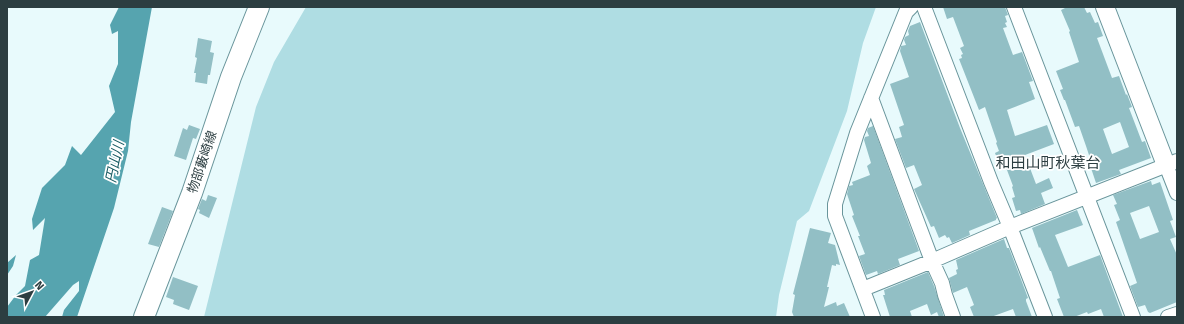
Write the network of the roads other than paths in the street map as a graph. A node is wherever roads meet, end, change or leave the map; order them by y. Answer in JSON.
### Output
{"nodes":[{"id":1,"x":259,"y":7,"type":"edge"},
{"id":2,"x":911,"y":7,"type":"edge"},
{"id":3,"x":924,"y":7,"type":"edge"},
{"id":4,"x":1014,"y":7,"type":"edge"},
{"id":5,"x":1105,"y":7,"type":"edge"},
{"id":6,"x":871,"y":98,"type":"junction"},
{"id":7,"x":1172,"y":163,"type":"edge"},
{"id":8,"x":1177,"y":193,"type":"edge"},
{"id":9,"x":1088,"y":196,"type":"junction"},
{"id":10,"x":1010,"y":227,"type":"junction"},
{"id":11,"x":932,"y":262,"type":"junction"},
{"id":12,"x":863,"y":289,"type":"junction"},
{"id":13,"x":1177,"y":314,"type":"edge"},
{"id":14,"x":144,"y":317,"type":"edge"},
{"id":15,"x":874,"y":317,"type":"edge"},
{"id":16,"x":953,"y":317,"type":"edge"},
{"id":17,"x":1045,"y":317,"type":"edge"},
{"id":18,"x":1133,"y":317,"type":"edge"},
{"id":19,"x":1168,"y":317,"type":"edge"}],
"edges":[{"from":1,"to":14,"type":"main road","name":"物部藪崎線"},
{"from":2,"to":6,"type":"street"},
{"from":3,"to":10,"type":"street"},
{"from":4,"to":9,"type":"street"},
{"from":5,"to":7,"type":"street"},
{"from":6,"to":11,"type":"street"},
{"from":6,"to":12,"type":"street"},
{"from":7,"to":8,"type":"street"},
{"from":7,"to":9,"type":"street"},
{"from":9,"to":10,"type":"street"},
{"from":9,"to":18,"type":"street"},
{"from":10,"to":11,"type":"street"},
{"from":10,"to":17,"type":"street"},
{"from":11,"to":12,"type":"street"},
{"from":11,"to":16,"type":"street"},
{"from":12,"to":15,"type":"street"},
{"from":13,"to":19,"type":"street"}]}
